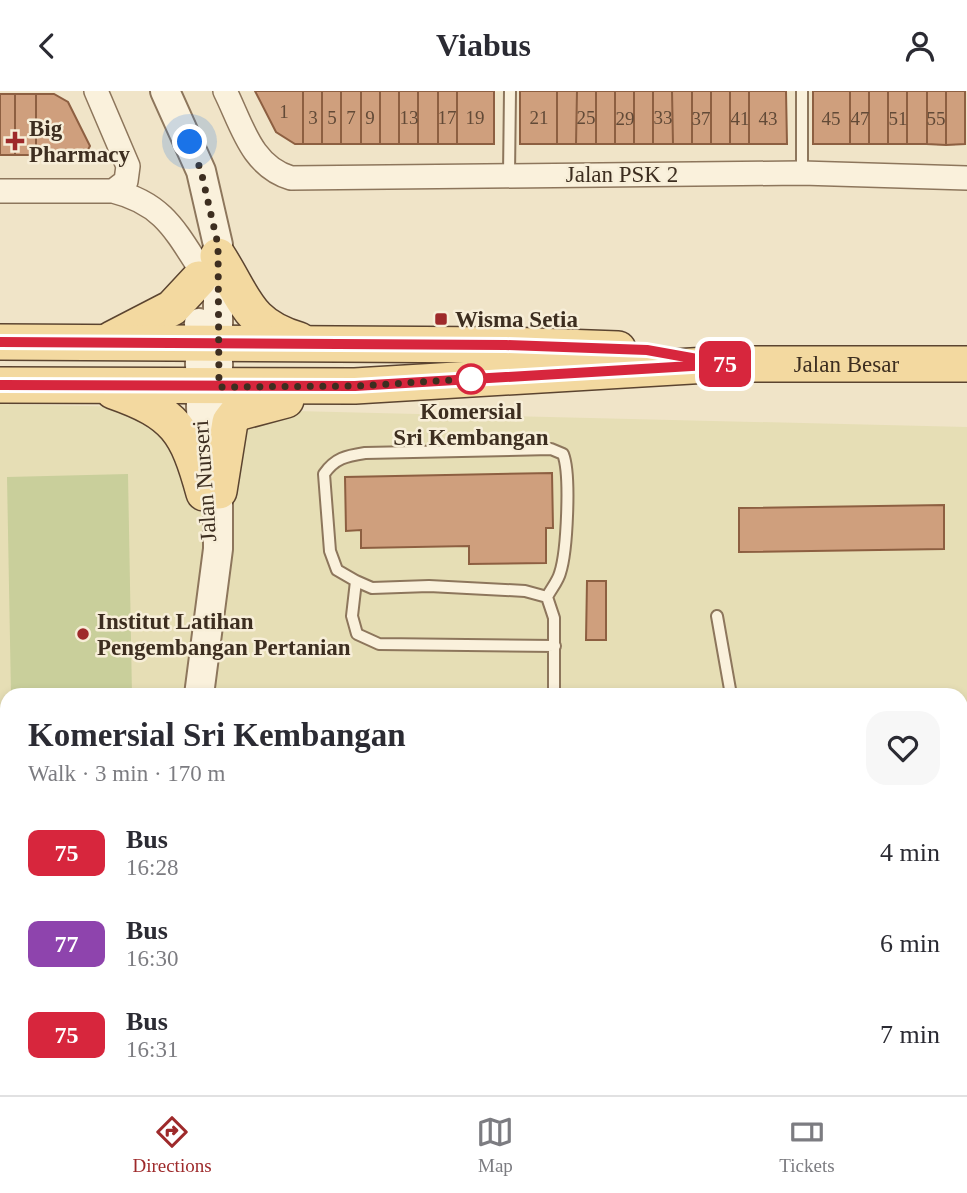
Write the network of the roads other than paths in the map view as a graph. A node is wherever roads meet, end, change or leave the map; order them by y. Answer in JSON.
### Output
{"nodes":[{"id":1,"x":96,"y":91,"type":"edge"},
{"id":2,"x":166,"y":91,"type":"edge"},
{"id":3,"x":225,"y":91,"type":"edge"},
{"id":4,"x":510,"y":91,"type":"edge"},
{"id":5,"x":802,"y":91,"type":"edge"},
{"id":6,"x":802,"y":173,"type":"junction"},
{"id":7,"x":509,"y":174,"type":"junction"},
{"id":8,"x":967,"y":178,"type":"edge"},
{"id":9,"x":0,"y":191,"type":"edge"},
{"id":10,"x":113,"y":191,"type":"junction"},
{"id":11,"x":205,"y":268,"type":"junction"},
{"id":12,"x":108,"y":340,"type":"junction"},
{"id":13,"x":0,"y":342,"type":"edge"},
{"id":14,"x":210,"y":344,"type":"junction"},
{"id":15,"x":315,"y":345,"type":"junction"},
{"id":16,"x":725,"y":364,"type":"junction"},
{"id":17,"x":967,"y":364,"type":"edge"},
{"id":18,"x":94,"y":384,"type":"junction"},
{"id":19,"x":0,"y":385,"type":"edge"},
{"id":20,"x":355,"y":386,"type":"junction"},
{"id":21,"x":209,"y":387,"type":"junction"},
{"id":22,"x":211,"y":492,"type":"junction"},
{"id":23,"x":356,"y":581,"type":"junction"},
{"id":24,"x":547,"y":597,"type":"junction"},
{"id":25,"x":717,"y":616,"type":"dead end"},
{"id":26,"x":555,"y":646,"type":"junction"},
{"id":27,"x":200,"y":688,"type":"edge"},
{"id":28,"x":554,"y":688,"type":"edge"},
{"id":29,"x":730,"y":688,"type":"edge"}],
"edges":[{"from":1,"to":10,"type":"street"},
{"from":2,"to":11,"type":"street","name":"Jalan Nurseri"},
{"from":3,"to":7,"type":"street","name":"Jalan PSK 2"},
{"from":4,"to":7,"type":"lane"},
{"from":5,"to":6,"type":"lane"},
{"from":6,"to":7,"type":"street","name":"Jalan PSK 2"},
{"from":6,"to":8,"type":"street","name":"Jalan PSK 2"},
{"from":9,"to":10,"type":"street"},
{"from":10,"to":11,"type":"street"},
{"from":11,"to":12,"type":"main road"},
{"from":11,"to":14,"type":"street","name":"Jalan Nurseri"},
{"from":11,"to":15,"type":"main road"},
{"from":12,"to":13,"type":"main road","name":"Jalan Besar"},
{"from":12,"to":14,"type":"main road","name":"Jalan Besar"},
{"from":14,"to":15,"type":"main road","name":"Jalan Besar"},
{"from":14,"to":21,"type":"street","name":"Jalan Nurseri"},
{"from":15,"to":16,"type":"main road","name":"Jalan Besar"},
{"from":16,"to":17,"type":"main road","name":"Jalan Besar"},
{"from":16,"to":20,"type":"main road","name":"Jalan Besar"},
{"from":18,"to":19,"type":"main road","name":"Jalan Besar"},
{"from":18,"to":21,"type":"main road","name":"Jalan Besar"},
{"from":18,"to":22,"type":"main road"},
{"from":20,"to":21,"type":"main road","name":"Jalan Besar"},
{"from":20,"to":22,"type":"main road"},
{"from":21,"to":22,"type":"street","name":"Jalan Nurseri"},
{"from":22,"to":27,"type":"street","name":"Jalan Nurseri"},
{"from":23,"to":24,"type":"lane"},
{"from":23,"to":24,"type":"lane"},
{"from":23,"to":26,"type":"lane"},
{"from":24,"to":26,"type":"lane"},
{"from":25,"to":29,"type":"lane"},
{"from":26,"to":28,"type":"lane"}]}
